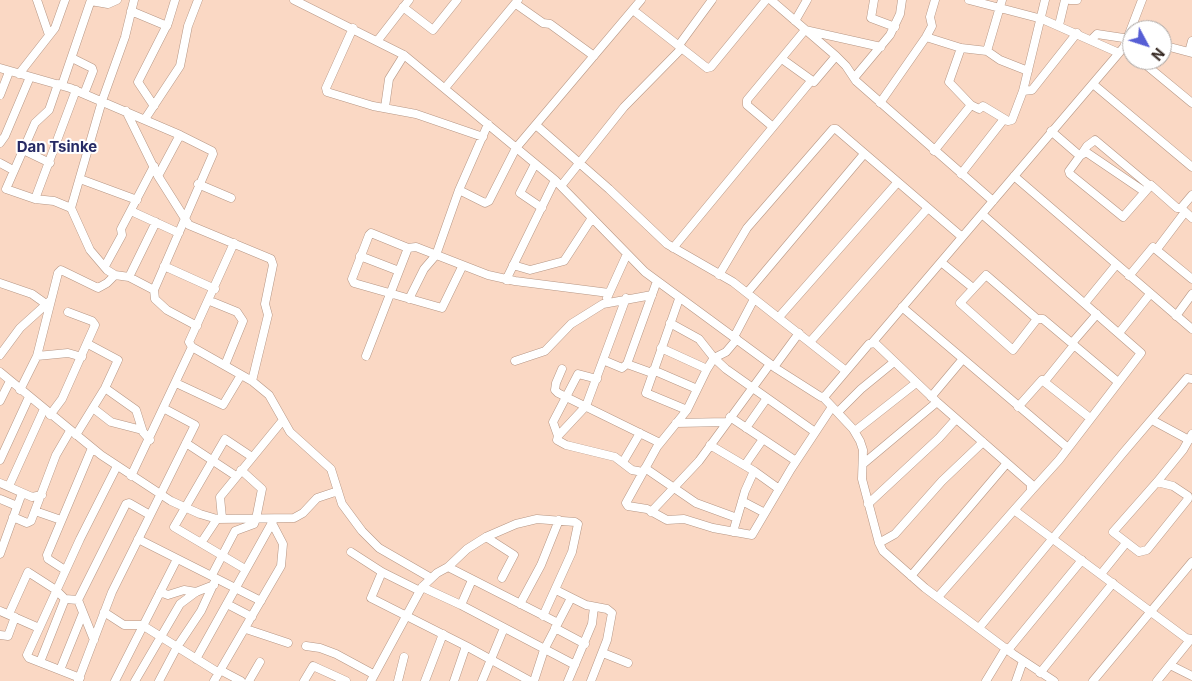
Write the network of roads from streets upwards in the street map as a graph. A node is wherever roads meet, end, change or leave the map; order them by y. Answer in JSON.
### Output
{"nodes":[{"id":1,"x":37,"y":0,"type":"edge"},
{"id":2,"x":65,"y":0,"type":"edge"},
{"id":3,"x":91,"y":0,"type":"edge"},
{"id":4,"x":116,"y":0,"type":"edge"},
{"id":5,"x":134,"y":0,"type":"edge"},
{"id":6,"x":175,"y":0,"type":"edge"},
{"id":7,"x":189,"y":0,"type":"edge"},
{"id":8,"x":294,"y":0,"type":"edge"},
{"id":9,"x":409,"y":0,"type":"edge"},
{"id":10,"x":457,"y":0,"type":"edge"},
{"id":11,"x":641,"y":0,"type":"edge"},
{"id":12,"x":712,"y":0,"type":"edge"},
{"id":13,"x":766,"y":0,"type":"edge"},
{"id":14,"x":771,"y":0,"type":"edge"},
{"id":15,"x":807,"y":0,"type":"edge"},
{"id":16,"x":874,"y":0,"type":"edge"},
{"id":17,"x":902,"y":0,"type":"edge"},
{"id":18,"x":935,"y":0,"type":"edge"},
{"id":19,"x":969,"y":0,"type":"edge"},
{"id":20,"x":1045,"y":0,"type":"edge"},
{"id":21,"x":1065,"y":0,"type":"edge"},
{"id":22,"x":1070,"y":0,"type":"edge"},
{"id":23,"x":1077,"y":0,"type":"edge"},
{"id":24,"x":1142,"y":0,"type":"edge"},
{"id":25,"x":198,"y":1,"type":"edge"},
{"id":26,"x":517,"y":2,"type":"edge"},
{"id":27,"x":1001,"y":4,"type":"edge"},
{"id":28,"x":403,"y":8,"type":"junction"},
{"id":29,"x":633,"y":10,"type":"junction"},
{"id":30,"x":131,"y":11,"type":"junction"},
{"id":31,"x":1042,"y":19,"type":"junction"},
{"id":32,"x":1135,"y":20,"type":"edge"},
{"id":33,"x":795,"y":21,"type":"junction"},
{"id":34,"x":1058,"y":25,"type":"junction"},
{"id":35,"x":167,"y":26,"type":"junction"},
{"id":36,"x":895,"y":27,"type":"junction"},
{"id":37,"x":353,"y":28,"type":"junction"},
{"id":38,"x":805,"y":30,"type":"junction"},
{"id":39,"x":1077,"y":33,"type":"junction"},
{"id":40,"x":49,"y":36,"type":"junction"},
{"id":41,"x":926,"y":37,"type":"junction"},
{"id":42,"x":378,"y":40,"type":"junction"},
{"id":43,"x":1091,"y":40,"type":"junction"},
{"id":44,"x":1192,"y":41,"type":"edge"},
{"id":45,"x":1122,"y":43,"type":"edge"},
{"id":46,"x":1122,"y":44,"type":"edge"},
{"id":47,"x":681,"y":46,"type":"junction"},
{"id":48,"x":880,"y":47,"type":"junction"},
{"id":49,"x":961,"y":48,"type":"junction"},
{"id":50,"x":1172,"y":48,"type":"edge"},
{"id":51,"x":1122,"y":50,"type":"edge"},
{"id":52,"x":987,"y":51,"type":"junction"},
{"id":53,"x":1191,"y":53,"type":"edge"},
{"id":54,"x":404,"y":55,"type":"junction"},
{"id":55,"x":594,"y":56,"type":"junction"},
{"id":56,"x":836,"y":56,"type":"junction"},
{"id":57,"x":72,"y":58,"type":"junction"},
{"id":58,"x":782,"y":59,"type":"junction"},
{"id":59,"x":0,"y":68,"type":"edge"},
{"id":60,"x":1152,"y":70,"type":"edge"},
{"id":61,"x":1028,"y":71,"type":"junction"},
{"id":62,"x":9,"y":72,"type":"junction"},
{"id":63,"x":19,"y":74,"type":"junction"},
{"id":64,"x":30,"y":77,"type":"junction"},
{"id":65,"x":854,"y":78,"type":"junction"},
{"id":66,"x":811,"y":81,"type":"junction"},
{"id":67,"x":1093,"y":84,"type":"junction"},
{"id":68,"x":60,"y":85,"type":"junction"},
{"id":69,"x":445,"y":88,"type":"junction"},
{"id":70,"x":76,"y":90,"type":"junction"},
{"id":71,"x":1023,"y":91,"type":"junction"},
{"id":72,"x":84,"y":94,"type":"junction"},
{"id":73,"x":0,"y":96,"type":"edge"},
{"id":74,"x":102,"y":101,"type":"junction"},
{"id":75,"x":880,"y":103,"type":"junction"},
{"id":76,"x":1192,"y":103,"type":"edge"},
{"id":77,"x":971,"y":105,"type":"junction"},
{"id":78,"x":154,"y":106,"type":"junction"},
{"id":79,"x":385,"y":107,"type":"junction"},
{"id":80,"x":126,"y":111,"type":"junction"},
{"id":81,"x":1004,"y":118,"type":"junction"},
{"id":82,"x":145,"y":119,"type":"junction"},
{"id":83,"x":488,"y":124,"type":"junction"},
{"id":84,"x":536,"y":125,"type":"junction"},
{"id":85,"x":773,"y":127,"type":"junction"},
{"id":86,"x":1051,"y":131,"type":"junction"},
{"id":87,"x":180,"y":134,"type":"junction"},
{"id":88,"x":483,"y":137,"type":"junction"},
{"id":89,"x":0,"y":143,"type":"edge"},
{"id":90,"x":516,"y":148,"type":"junction"},
{"id":91,"x":23,"y":150,"type":"junction"},
{"id":92,"x":934,"y":151,"type":"junction"},
{"id":93,"x":864,"y":154,"type":"junction"},
{"id":94,"x":1082,"y":154,"type":"junction"},
{"id":95,"x":0,"y":163,"type":"edge"},
{"id":96,"x":50,"y":163,"type":"junction"},
{"id":97,"x":535,"y":164,"type":"junction"},
{"id":98,"x":581,"y":164,"type":"junction"},
{"id":99,"x":154,"y":166,"type":"junction"},
{"id":100,"x":1192,"y":167,"type":"edge"},
{"id":101,"x":13,"y":170,"type":"junction"},
{"id":102,"x":962,"y":174,"type":"junction"},
{"id":103,"x":158,"y":176,"type":"junction"},
{"id":104,"x":1014,"y":176,"type":"junction"},
{"id":105,"x":80,"y":179,"type":"junction"},
{"id":106,"x":558,"y":183,"type":"junction"},
{"id":107,"x":897,"y":183,"type":"junction"},
{"id":108,"x":198,"y":184,"type":"junction"},
{"id":109,"x":1148,"y":189,"type":"junction"},
{"id":110,"x":459,"y":190,"type":"junction"},
{"id":111,"x":1192,"y":195,"type":"edge"},
{"id":112,"x":232,"y":198,"type":"dead end"},
{"id":113,"x":35,"y":199,"type":"junction"},
{"id":114,"x":136,"y":200,"type":"junction"},
{"id":115,"x":993,"y":200,"type":"junction"},
{"id":116,"x":71,"y":208,"type":"junction"},
{"id":117,"x":542,"y":208,"type":"junction"},
{"id":118,"x":927,"y":209,"type":"junction"},
{"id":119,"x":1183,"y":210,"type":"junction"},
{"id":120,"x":131,"y":211,"type":"junction"},
{"id":121,"x":982,"y":214,"type":"junction"},
{"id":122,"x":184,"y":218,"type":"junction"},
{"id":123,"x":592,"y":218,"type":"junction"},
{"id":124,"x":1192,"y":218,"type":"edge"},
{"id":125,"x":156,"y":222,"type":"junction"},
{"id":126,"x":179,"y":232,"type":"junction"},
{"id":127,"x":962,"y":238,"type":"junction"},
{"id":128,"x":234,"y":243,"type":"junction"},
{"id":129,"x":408,"y":248,"type":"junction"},
{"id":130,"x":673,"y":248,"type":"junction"},
{"id":131,"x":1157,"y":249,"type":"junction"},
{"id":132,"x":627,"y":254,"type":"junction"},
{"id":133,"x":436,"y":255,"type":"junction"},
{"id":134,"x":360,"y":256,"type":"junction"},
{"id":135,"x":941,"y":262,"type":"junction"},
{"id":136,"x":513,"y":265,"type":"junction"},
{"id":137,"x":1116,"y":265,"type":"junction"},
{"id":138,"x":104,"y":266,"type":"junction"},
{"id":139,"x":164,"y":266,"type":"junction"},
{"id":140,"x":462,"y":267,"type":"junction"},
{"id":141,"x":1192,"y":268,"type":"edge"},
{"id":142,"x":399,"y":271,"type":"junction"},
{"id":143,"x":115,"y":275,"type":"junction"},
{"id":144,"x":719,"y":275,"type":"junction"},
{"id":145,"x":1129,"y":276,"type":"junction"},
{"id":146,"x":129,"y":277,"type":"junction"},
{"id":147,"x":1189,"y":277,"type":"edge"},
{"id":148,"x":506,"y":280,"type":"junction"},
{"id":149,"x":657,"y":281,"type":"junction"},
{"id":150,"x":0,"y":284,"type":"edge"},
{"id":151,"x":972,"y":288,"type":"junction"},
{"id":152,"x":215,"y":289,"type":"junction"},
{"id":153,"x":154,"y":290,"type":"junction"},
{"id":154,"x":609,"y":293,"type":"junction"},
{"id":155,"x":747,"y":293,"type":"junction"},
{"id":156,"x":390,"y":294,"type":"junction"},
{"id":157,"x":1150,"y":294,"type":"junction"},
{"id":158,"x":1192,"y":294,"type":"edge"},
{"id":159,"x":652,"y":295,"type":"junction"},
{"id":160,"x":626,"y":298,"type":"junction"},
{"id":161,"x":679,"y":298,"type":"junction"},
{"id":162,"x":409,"y":299,"type":"junction"},
{"id":163,"x":754,"y":299,"type":"junction"},
{"id":164,"x":210,"y":301,"type":"junction"},
{"id":165,"x":49,"y":302,"type":"junction"},
{"id":166,"x":1085,"y":303,"type":"junction"},
{"id":167,"x":603,"y":304,"type":"junction"},
{"id":168,"x":902,"y":307,"type":"junction"},
{"id":169,"x":68,"y":312,"type":"dead end"},
{"id":170,"x":1097,"y":314,"type":"junction"},
{"id":171,"x":1176,"y":316,"type":"junction"},
{"id":172,"x":779,"y":317,"type":"junction"},
{"id":173,"x":1037,"y":319,"type":"junction"},
{"id":174,"x":670,"y":323,"type":"junction"},
{"id":175,"x":197,"y":326,"type":"junction"},
{"id":176,"x":1192,"y":329,"type":"edge"},
{"id":177,"x":799,"y":333,"type":"junction"},
{"id":178,"x":1119,"y":333,"type":"junction"},
{"id":179,"x":735,"y":338,"type":"junction"},
{"id":180,"x":810,"y":342,"type":"junction"},
{"id":181,"x":872,"y":343,"type":"junction"},
{"id":182,"x":88,"y":344,"type":"junction"},
{"id":183,"x":1073,"y":344,"type":"junction"},
{"id":184,"x":192,"y":347,"type":"junction"},
{"id":185,"x":661,"y":348,"type":"junction"},
{"id":186,"x":0,"y":354,"type":"edge"},
{"id":187,"x":37,"y":356,"type":"junction"},
{"id":188,"x":366,"y":356,"type":"dead end"},
{"id":189,"x":82,"y":357,"type":"junction"},
{"id":190,"x":714,"y":358,"type":"junction"},
{"id":191,"x":604,"y":360,"type":"junction"},
{"id":192,"x":962,"y":360,"type":"junction"},
{"id":193,"x":515,"y":361,"type":"dead end"},
{"id":194,"x":894,"y":362,"type":"junction"},
{"id":195,"x":627,"y":364,"type":"junction"},
{"id":196,"x":226,"y":365,"type":"junction"},
{"id":197,"x":772,"y":365,"type":"junction"},
{"id":198,"x":562,"y":369,"type":"dead end"},
{"id":199,"x":707,"y":369,"type":"junction"},
{"id":200,"x":653,"y":371,"type":"junction"},
{"id":201,"x":846,"y":371,"type":"junction"},
{"id":202,"x":0,"y":372,"type":"edge"},
{"id":203,"x":241,"y":375,"type":"junction"},
{"id":204,"x":597,"y":379,"type":"junction"},
{"id":205,"x":1192,"y":380,"type":"edge"},
{"id":206,"x":10,"y":381,"type":"junction"},
{"id":207,"x":1045,"y":381,"type":"junction"},
{"id":208,"x":252,"y":382,"type":"junction"},
{"id":209,"x":1118,"y":382,"type":"junction"},
{"id":210,"x":176,"y":383,"type":"junction"},
{"id":211,"x":916,"y":383,"type":"junction"},
{"id":212,"x":105,"y":388,"type":"junction"},
{"id":213,"x":753,"y":388,"type":"junction"},
{"id":214,"x":697,"y":389,"type":"junction"},
{"id":215,"x":20,"y":390,"type":"junction"},
{"id":216,"x":568,"y":397,"type":"junction"},
{"id":217,"x":823,"y":397,"type":"junction"},
{"id":218,"x":29,"y":398,"type":"junction"},
{"id":219,"x":767,"y":398,"type":"junction"},
{"id":220,"x":0,"y":400,"type":"edge"},
{"id":221,"x":934,"y":400,"type":"junction"},
{"id":222,"x":586,"y":406,"type":"junction"},
{"id":223,"x":1018,"y":407,"type":"junction"},
{"id":224,"x":93,"y":408,"type":"junction"},
{"id":225,"x":165,"y":409,"type":"junction"},
{"id":226,"x":835,"y":409,"type":"junction"},
{"id":227,"x":687,"y":410,"type":"junction"},
{"id":228,"x":47,"y":412,"type":"junction"},
{"id":229,"x":1090,"y":418,"type":"junction"},
{"id":230,"x":728,"y":419,"type":"junction"},
{"id":231,"x":956,"y":419,"type":"junction"},
{"id":232,"x":283,"y":420,"type":"junction"},
{"id":233,"x":1152,"y":420,"type":"junction"},
{"id":234,"x":676,"y":423,"type":"junction"},
{"id":235,"x":746,"y":428,"type":"junction"},
{"id":236,"x":142,"y":430,"type":"junction"},
{"id":237,"x":855,"y":431,"type":"junction"},
{"id":238,"x":815,"y":432,"type":"junction"},
{"id":239,"x":73,"y":433,"type":"junction"},
{"id":240,"x":640,"y":433,"type":"junction"},
{"id":241,"x":558,"y":436,"type":"junction"},
{"id":242,"x":1190,"y":437,"type":"edge"},
{"id":243,"x":762,"y":439,"type":"junction"},
{"id":244,"x":150,"y":440,"type":"junction"},
{"id":245,"x":984,"y":442,"type":"junction"},
{"id":246,"x":186,"y":443,"type":"junction"},
{"id":247,"x":660,"y":443,"type":"junction"},
{"id":248,"x":710,"y":445,"type":"junction"},
{"id":249,"x":92,"y":448,"type":"junction"},
{"id":250,"x":1068,"y":448,"type":"junction"},
{"id":251,"x":252,"y":456,"type":"junction"},
{"id":252,"x":212,"y":459,"type":"junction"},
{"id":253,"x":0,"y":460,"type":"edge"},
{"id":254,"x":796,"y":461,"type":"junction"},
{"id":255,"x":623,"y":462,"type":"junction"},
{"id":256,"x":1007,"y":463,"type":"junction"},
{"id":257,"x":863,"y":464,"type":"junction"},
{"id":258,"x":745,"y":465,"type":"junction"},
{"id":259,"x":116,"y":466,"type":"junction"},
{"id":260,"x":644,"y":470,"type":"junction"},
{"id":261,"x":754,"y":471,"type":"junction"},
{"id":262,"x":238,"y":473,"type":"junction"},
{"id":263,"x":131,"y":476,"type":"junction"},
{"id":264,"x":1157,"y":482,"type":"junction"},
{"id":265,"x":0,"y":483,"type":"edge"},
{"id":266,"x":9,"y":486,"type":"junction"},
{"id":267,"x":674,"y":488,"type":"junction"},
{"id":268,"x":779,"y":489,"type":"junction"},
{"id":269,"x":338,"y":491,"type":"junction"},
{"id":270,"x":1031,"y":491,"type":"junction"},
{"id":271,"x":22,"y":493,"type":"junction"},
{"id":272,"x":160,"y":494,"type":"junction"},
{"id":273,"x":42,"y":495,"type":"junction"},
{"id":274,"x":0,"y":499,"type":"edge"},
{"id":275,"x":742,"y":501,"type":"junction"},
{"id":276,"x":868,"y":504,"type":"junction"},
{"id":277,"x":18,"y":506,"type":"junction"},
{"id":278,"x":185,"y":507,"type":"junction"},
{"id":279,"x":1015,"y":509,"type":"junction"},
{"id":280,"x":35,"y":511,"type":"junction"},
{"id":281,"x":651,"y":512,"type":"junction"},
{"id":282,"x":765,"y":513,"type":"junction"},
{"id":283,"x":150,"y":515,"type":"junction"},
{"id":284,"x":13,"y":517,"type":"junction"},
{"id":285,"x":219,"y":518,"type":"junction"},
{"id":286,"x":737,"y":518,"type":"junction"},
{"id":287,"x":256,"y":519,"type":"junction"},
{"id":288,"x":61,"y":520,"type":"junction"},
{"id":289,"x":559,"y":520,"type":"junction"},
{"id":290,"x":273,"y":521,"type":"junction"},
{"id":291,"x":733,"y":532,"type":"junction"},
{"id":292,"x":486,"y":537,"type":"junction"},
{"id":293,"x":1053,"y":538,"type":"junction"},
{"id":294,"x":138,"y":539,"type":"junction"},
{"id":295,"x":201,"y":543,"type":"junction"},
{"id":296,"x":879,"y":543,"type":"junction"},
{"id":297,"x":1126,"y":543,"type":"junction"},
{"id":298,"x":351,"y":552,"type":"dead end"},
{"id":299,"x":0,"y":554,"type":"edge"},
{"id":300,"x":223,"y":555,"type":"junction"},
{"id":301,"x":178,"y":559,"type":"junction"},
{"id":302,"x":1082,"y":560,"type":"junction"},
{"id":303,"x":1192,"y":562,"type":"edge"},
{"id":304,"x":448,"y":567,"type":"junction"},
{"id":305,"x":245,"y":569,"type":"junction"},
{"id":306,"x":65,"y":570,"type":"junction"},
{"id":307,"x":382,"y":572,"type":"junction"},
{"id":308,"x":1101,"y":574,"type":"junction"},
{"id":309,"x":911,"y":576,"type":"junction"},
{"id":310,"x":431,"y":578,"type":"junction"},
{"id":311,"x":502,"y":578,"type":"dead end"},
{"id":312,"x":214,"y":579,"type":"junction"},
{"id":313,"x":472,"y":580,"type":"junction"},
{"id":314,"x":1113,"y":583,"type":"junction"},
{"id":315,"x":236,"y":588,"type":"junction"},
{"id":316,"x":421,"y":589,"type":"junction"},
{"id":317,"x":56,"y":590,"type":"junction"},
{"id":318,"x":556,"y":590,"type":"junction"},
{"id":319,"x":160,"y":592,"type":"junction"},
{"id":320,"x":196,"y":592,"type":"junction"},
{"id":321,"x":938,"y":597,"type":"junction"},
{"id":322,"x":571,"y":598,"type":"junction"},
{"id":323,"x":65,"y":599,"type":"junction"},
{"id":324,"x":78,"y":600,"type":"junction"},
{"id":325,"x":261,"y":601,"type":"junction"},
{"id":326,"x":227,"y":604,"type":"junction"},
{"id":327,"x":520,"y":604,"type":"junction"},
{"id":328,"x":461,"y":605,"type":"junction"},
{"id":329,"x":594,"y":607,"type":"junction"},
{"id":330,"x":1150,"y":610,"type":"junction"},
{"id":331,"x":0,"y":611,"type":"edge"},
{"id":332,"x":104,"y":612,"type":"junction"},
{"id":333,"x":83,"y":614,"type":"junction"},
{"id":334,"x":12,"y":616,"type":"junction"},
{"id":335,"x":404,"y":616,"type":"junction"},
{"id":336,"x":543,"y":616,"type":"junction"},
{"id":337,"x":252,"y":617,"type":"junction"},
{"id":338,"x":142,"y":625,"type":"junction"},
{"id":339,"x":556,"y":626,"type":"junction"},
{"id":340,"x":39,"y":628,"type":"junction"},
{"id":341,"x":504,"y":628,"type":"junction"},
{"id":342,"x":979,"y":628,"type":"junction"},
{"id":343,"x":246,"y":629,"type":"junction"},
{"id":344,"x":443,"y":634,"type":"junction"},
{"id":345,"x":0,"y":635,"type":"edge"},
{"id":346,"x":159,"y":636,"type":"junction"},
{"id":347,"x":94,"y":640,"type":"junction"},
{"id":348,"x":1191,"y":640,"type":"edge"},
{"id":349,"x":288,"y":643,"type":"dead end"},
{"id":350,"x":585,"y":644,"type":"junction"},
{"id":351,"x":306,"y":646,"type":"dead end"},
{"id":352,"x":466,"y":646,"type":"junction"},
{"id":353,"x":177,"y":647,"type":"junction"},
{"id":354,"x":1007,"y":649,"type":"junction"},
{"id":355,"x":544,"y":650,"type":"junction"},
{"id":356,"x":603,"y":653,"type":"junction"},
{"id":357,"x":404,"y":657,"type":"dead end"},
{"id":358,"x":196,"y":659,"type":"junction"},
{"id":359,"x":491,"y":659,"type":"junction"},
{"id":360,"x":1023,"y":661,"type":"junction"},
{"id":361,"x":40,"y":662,"type":"junction"},
{"id":362,"x":260,"y":662,"type":"dead end"},
{"id":363,"x":628,"y":664,"type":"dead end"},
{"id":364,"x":575,"y":665,"type":"junction"},
{"id":365,"x":1170,"y":665,"type":"junction"},
{"id":366,"x":60,"y":670,"type":"junction"},
{"id":367,"x":220,"y":672,"type":"junction"},
{"id":368,"x":514,"y":672,"type":"junction"},
{"id":369,"x":1040,"y":673,"type":"junction"},
{"id":370,"x":1192,"y":676,"type":"edge"},
{"id":371,"x":372,"y":678,"type":"edge"},
{"id":372,"x":79,"y":679,"type":"edge"},
{"id":373,"x":594,"y":680,"type":"edge"},
{"id":374,"x":114,"y":681,"type":"edge"},
{"id":375,"x":135,"y":681,"type":"edge"},
{"id":376,"x":158,"y":681,"type":"edge"},
{"id":377,"x":214,"y":681,"type":"edge"},
{"id":378,"x":241,"y":681,"type":"edge"},
{"id":379,"x":249,"y":681,"type":"edge"},
{"id":380,"x":305,"y":681,"type":"edge"},
{"id":381,"x":346,"y":681,"type":"edge"},
{"id":382,"x":398,"y":681,"type":"edge"},
{"id":383,"x":425,"y":681,"type":"edge"},
{"id":384,"x":454,"y":681,"type":"edge"},
{"id":385,"x":482,"y":681,"type":"edge"},
{"id":386,"x":510,"y":681,"type":"edge"},
{"id":387,"x":530,"y":681,"type":"edge"},
{"id":388,"x":534,"y":681,"type":"edge"},
{"id":389,"x":568,"y":681,"type":"edge"},
{"id":390,"x":986,"y":681,"type":"edge"},
{"id":391,"x":1016,"y":681,"type":"edge"},
{"id":392,"x":1054,"y":681,"type":"edge"},
{"id":393,"x":1093,"y":681,"type":"edge"},
{"id":394,"x":1157,"y":681,"type":"edge"}],
"edges":[{"from":1,"to":40,"type":"street"},
{"from":2,"to":40,"type":"street"},
{"from":3,"to":4,"type":"street"},
{"from":3,"to":57,"type":"street"},
{"from":5,"to":30,"type":"street"},
{"from":6,"to":35,"type":"street"},
{"from":7,"to":25,"type":"street"},
{"from":8,"to":37,"type":"street"},
{"from":9,"to":28,"type":"street"},
{"from":10,"to":28,"type":"street"},
{"from":11,"to":29,"type":"street"},
{"from":12,"to":47,"type":"street"},
{"from":13,"to":47,"type":"street"},
{"from":14,"to":33,"type":"street"},
{"from":15,"to":33,"type":"street"},
{"from":16,"to":36,"type":"street"},
{"from":17,"to":36,"type":"street"},
{"from":18,"to":41,"type":"street"},
{"from":19,"to":27,"type":"street"},
{"from":20,"to":31,"type":"street"},
{"from":21,"to":34,"type":"street"},
{"from":22,"to":23,"type":"street"},
{"from":24,"to":32,"type":"street"},
{"from":25,"to":78,"type":"street"},
{"from":26,"to":55,"type":"street"},
{"from":26,"to":69,"type":"street"},
{"from":27,"to":31,"type":"street"},
{"from":27,"to":52,"type":"street"},
{"from":28,"to":42,"type":"street"},
{"from":29,"to":47,"type":"street"},
{"from":29,"to":55,"type":"street"},
{"from":30,"to":35,"type":"street"},
{"from":30,"to":74,"type":"street"},
{"from":31,"to":34,"type":"street"},
{"from":31,"to":61,"type":"street"},
{"from":33,"to":38,"type":"street"},
{"from":34,"to":39,"type":"street"},
{"from":35,"to":78,"type":"street"},
{"from":36,"to":48,"type":"street"},
{"from":37,"to":42,"type":"street"},
{"from":37,"to":79,"type":"street"},
{"from":38,"to":48,"type":"street"},
{"from":38,"to":56,"type":"street"},
{"from":38,"to":58,"type":"street"},
{"from":39,"to":43,"type":"street"},
{"from":39,"to":71,"type":"street"},
{"from":40,"to":63,"type":"street"},
{"from":41,"to":49,"type":"street"},
{"from":41,"to":75,"type":"street"},
{"from":42,"to":54,"type":"street"},
{"from":43,"to":45,"type":"street"},
{"from":43,"to":46,"type":"street"},
{"from":44,"to":53,"type":"street"},
{"from":47,"to":98,"type":"street"},
{"from":48,"to":65,"type":"street"},
{"from":49,"to":52,"type":"street"},
{"from":49,"to":77,"type":"street"},
{"from":50,"to":53,"type":"street"},
{"from":51,"to":67,"type":"street"},
{"from":52,"to":61,"type":"street"},
{"from":54,"to":69,"type":"street"},
{"from":54,"to":79,"type":"street"},
{"from":55,"to":84,"type":"street"},
{"from":56,"to":65,"type":"street"},
{"from":56,"to":66,"type":"street"},
{"from":57,"to":68,"type":"street"},
{"from":57,"to":72,"type":"street"},
{"from":58,"to":66,"type":"street"},
{"from":58,"to":85,"type":"street"},
{"from":59,"to":62,"type":"street"},
{"from":60,"to":76,"type":"street"},
{"from":61,"to":71,"type":"street"},
{"from":62,"to":63,"type":"street"},
{"from":62,"to":73,"type":"street"},
{"from":63,"to":64,"type":"street"},
{"from":64,"to":68,"type":"street"},
{"from":64,"to":89,"type":"street"},
{"from":65,"to":75,"type":"street"},
{"from":66,"to":85,"type":"street"},
{"from":67,"to":86,"type":"street"},
{"from":67,"to":100,"type":"street"},
{"from":68,"to":70,"type":"street"},
{"from":68,"to":91,"type":"street"},
{"from":69,"to":83,"type":"street"},
{"from":70,"to":72,"type":"street"},
{"from":70,"to":96,"type":"street"},
{"from":71,"to":81,"type":"street"},
{"from":72,"to":74,"type":"street"},
{"from":74,"to":80,"type":"street"},
{"from":74,"to":105,"type":"street"},
{"from":75,"to":92,"type":"street"},
{"from":77,"to":81,"type":"street"},
{"from":77,"to":92,"type":"street"},
{"from":78,"to":82,"type":"street"},
{"from":79,"to":88,"type":"street"},
{"from":80,"to":82,"type":"street"},
{"from":80,"to":99,"type":"street"},
{"from":81,"to":102,"type":"street"},
{"from":82,"to":87,"type":"street"},
{"from":83,"to":88,"type":"street"},
{"from":83,"to":90,"type":"street"},
{"from":84,"to":90,"type":"street"},
{"from":84,"to":98,"type":"street"},
{"from":85,"to":130,"type":"street"},
{"from":86,"to":94,"type":"street"},
{"from":86,"to":104,"type":"street"},
{"from":87,"to":103,"type":"street"},
{"from":87,"to":108,"type":"street"},
{"from":88,"to":110,"type":"street"},
{"from":90,"to":97,"type":"street"},
{"from":90,"to":110,"type":"street"},
{"from":91,"to":96,"type":"street"},
{"from":91,"to":101,"type":"street"},
{"from":92,"to":102,"type":"street"},
{"from":93,"to":107,"type":"street"},
{"from":93,"to":144,"type":"street"},
{"from":93,"to":155,"type":"street"},
{"from":94,"to":109,"type":"street"},
{"from":94,"to":109,"type":"street"},
{"from":94,"to":109,"type":"street"},
{"from":95,"to":101,"type":"street"},
{"from":96,"to":113,"type":"street"},
{"from":97,"to":106,"type":"street"},
{"from":97,"to":117,"type":"street"},
{"from":98,"to":106,"type":"street"},
{"from":98,"to":130,"type":"street"},
{"from":99,"to":103,"type":"street"},
{"from":99,"to":114,"type":"street"},
{"from":101,"to":113,"type":"street"},
{"from":102,"to":115,"type":"street"},
{"from":103,"to":122,"type":"street"},
{"from":104,"to":115,"type":"street"},
{"from":104,"to":137,"type":"street"},
{"from":105,"to":114,"type":"street"},
{"from":105,"to":116,"type":"street"},
{"from":106,"to":117,"type":"street"},
{"from":106,"to":123,"type":"street"},
{"from":107,"to":118,"type":"street"},
{"from":107,"to":172,"type":"street"},
{"from":108,"to":112,"type":"street"},
{"from":108,"to":122,"type":"street"},
{"from":109,"to":119,"type":"street"},
{"from":110,"to":133,"type":"street"},
{"from":111,"to":119,"type":"street"},
{"from":113,"to":116,"type":"street"},
{"from":114,"to":120,"type":"street"},
{"from":115,"to":121,"type":"street"},
{"from":116,"to":138,"type":"street"},
{"from":117,"to":136,"type":"street"},
{"from":118,"to":127,"type":"street"},
{"from":118,"to":180,"type":"street"},
{"from":119,"to":124,"type":"street"},
{"from":119,"to":131,"type":"street"},
{"from":120,"to":125,"type":"street"},
{"from":120,"to":138,"type":"street"},
{"from":121,"to":127,"type":"street"},
{"from":121,"to":166,"type":"street"},
{"from":122,"to":126,"type":"street"},
{"from":122,"to":128,"type":"street"},
{"from":123,"to":132,"type":"street"},
{"from":123,"to":136,"type":"street"},
{"from":125,"to":126,"type":"street"},
{"from":125,"to":146,"type":"street"},
{"from":126,"to":139,"type":"street"},
{"from":127,"to":135,"type":"street"},
{"from":128,"to":152,"type":"street"},
{"from":128,"to":208,"type":"street"},
{"from":129,"to":133,"type":"street"},
{"from":129,"to":134,"type":"street"},
{"from":129,"to":142,"type":"street"},
{"from":130,"to":144,"type":"street"},
{"from":131,"to":145,"type":"street"},
{"from":131,"to":147,"type":"street"},
{"from":132,"to":149,"type":"street"},
{"from":132,"to":154,"type":"street"},
{"from":133,"to":140,"type":"street"},
{"from":133,"to":162,"type":"street"},
{"from":134,"to":142,"type":"street"},
{"from":134,"to":156,"type":"street"},
{"from":135,"to":151,"type":"street"},
{"from":135,"to":168,"type":"street"},
{"from":136,"to":148,"type":"street"},
{"from":137,"to":145,"type":"street"},
{"from":137,"to":166,"type":"street"},
{"from":138,"to":143,"type":"street"},
{"from":139,"to":152,"type":"street"},
{"from":139,"to":153,"type":"street"},
{"from":140,"to":148,"type":"street"},
{"from":140,"to":162,"type":"street"},
{"from":141,"to":147,"type":"street"},
{"from":142,"to":156,"type":"street"},
{"from":143,"to":146,"type":"street"},
{"from":143,"to":165,"type":"street"},
{"from":144,"to":155,"type":"street"},
{"from":145,"to":157,"type":"street"},
{"from":146,"to":153,"type":"street"},
{"from":148,"to":154,"type":"street"},
{"from":149,"to":159,"type":"street"},
{"from":149,"to":161,"type":"street"},
{"from":150,"to":165,"type":"street"},
{"from":151,"to":173,"type":"street"},
{"from":151,"to":173,"type":"street"},
{"from":152,"to":164,"type":"street"},
{"from":153,"to":175,"type":"street"},
{"from":154,"to":167,"type":"street"},
{"from":155,"to":163,"type":"street"},
{"from":156,"to":162,"type":"street"},
{"from":156,"to":188,"type":"street"},
{"from":157,"to":171,"type":"street"},
{"from":157,"to":178,"type":"street"},
{"from":158,"to":171,"type":"street"},
{"from":159,"to":160,"type":"street"},
{"from":159,"to":195,"type":"street"},
{"from":160,"to":167,"type":"street"},
{"from":160,"to":191,"type":"street"},
{"from":161,"to":174,"type":"street"},
{"from":161,"to":179,"type":"street"},
{"from":163,"to":172,"type":"street"},
{"from":163,"to":179,"type":"street"},
{"from":164,"to":175,"type":"street"},
{"from":164,"to":196,"type":"street"},
{"from":165,"to":186,"type":"street"},
{"from":165,"to":187,"type":"street"},
{"from":166,"to":170,"type":"street"},
{"from":167,"to":193,"type":"street"},
{"from":168,"to":181,"type":"street"},
{"from":168,"to":192,"type":"street"},
{"from":169,"to":182,"type":"street"},
{"from":170,"to":178,"type":"street"},
{"from":170,"to":183,"type":"street"},
{"from":171,"to":176,"type":"street"},
{"from":172,"to":177,"type":"street"},
{"from":173,"to":183,"type":"street"},
{"from":174,"to":185,"type":"street"},
{"from":174,"to":190,"type":"street"},
{"from":175,"to":184,"type":"street"},
{"from":177,"to":180,"type":"street"},
{"from":177,"to":197,"type":"street"},
{"from":178,"to":209,"type":"street"},
{"from":179,"to":190,"type":"street"},
{"from":179,"to":197,"type":"street"},
{"from":180,"to":201,"type":"street"},
{"from":181,"to":194,"type":"street"},
{"from":181,"to":201,"type":"street"},
{"from":182,"to":189,"type":"street"},
{"from":182,"to":212,"type":"street"},
{"from":183,"to":207,"type":"street"},
{"from":183,"to":209,"type":"street"},
{"from":184,"to":196,"type":"street"},
{"from":184,"to":210,"type":"street"},
{"from":185,"to":199,"type":"street"},
{"from":185,"to":200,"type":"street"},
{"from":187,"to":189,"type":"street"},
{"from":187,"to":215,"type":"street"},
{"from":189,"to":228,"type":"street"},
{"from":190,"to":199,"type":"street"},
{"from":190,"to":213,"type":"street"},
{"from":191,"to":195,"type":"street"},
{"from":191,"to":204,"type":"street"},
{"from":192,"to":221,"type":"street"},
{"from":192,"to":223,"type":"street"},
{"from":194,"to":211,"type":"street"},
{"from":194,"to":226,"type":"street"},
{"from":195,"to":200,"type":"street"},
{"from":196,"to":203,"type":"street"},
{"from":197,"to":213,"type":"street"},
{"from":197,"to":217,"type":"street"},
{"from":198,"to":216,"type":"street"},
{"from":199,"to":214,"type":"street"},
{"from":200,"to":214,"type":"street"},
{"from":200,"to":227,"type":"street"},
{"from":201,"to":217,"type":"street"},
{"from":202,"to":206,"type":"street"},
{"from":203,"to":208,"type":"street"},
{"from":203,"to":210,"type":"street"},
{"from":204,"to":216,"type":"street"},
{"from":204,"to":222,"type":"street"},
{"from":205,"to":233,"type":"street"},
{"from":206,"to":215,"type":"street"},
{"from":206,"to":220,"type":"street"},
{"from":207,"to":223,"type":"street"},
{"from":207,"to":229,"type":"street"},
{"from":208,"to":232,"type":"street"},
{"from":209,"to":229,"type":"street"},
{"from":210,"to":225,"type":"street"},
{"from":211,"to":221,"type":"street"},
{"from":211,"to":237,"type":"street"},
{"from":212,"to":224,"type":"street"},
{"from":212,"to":236,"type":"street"},
{"from":213,"to":219,"type":"street"},
{"from":213,"to":230,"type":"street"},
{"from":214,"to":227,"type":"street"},
{"from":215,"to":218,"type":"street"},
{"from":216,"to":222,"type":"street"},
{"from":216,"to":241,"type":"street"},
{"from":217,"to":226,"type":"street"},
{"from":218,"to":228,"type":"street"},
{"from":218,"to":253,"type":"street"},
{"from":219,"to":235,"type":"street"},
{"from":219,"to":238,"type":"street"},
{"from":221,"to":231,"type":"street"},
{"from":221,"to":257,"type":"street"},
{"from":222,"to":240,"type":"street"},
{"from":222,"to":241,"type":"street"},
{"from":223,"to":250,"type":"street"},
{"from":224,"to":236,"type":"street"},
{"from":224,"to":239,"type":"street"},
{"from":225,"to":244,"type":"street"},
{"from":225,"to":246,"type":"street"},
{"from":226,"to":237,"type":"street"},
{"from":226,"to":238,"type":"street"},
{"from":227,"to":234,"type":"street"},
{"from":228,"to":239,"type":"street"},
{"from":228,"to":266,"type":"street"},
{"from":229,"to":250,"type":"street"},
{"from":230,"to":234,"type":"street"},
{"from":230,"to":235,"type":"street"},
{"from":230,"to":248,"type":"street"},
{"from":231,"to":245,"type":"street"},
{"from":231,"to":276,"type":"street"},
{"from":232,"to":251,"type":"street"},
{"from":232,"to":269,"type":"street"},
{"from":233,"to":242,"type":"street"},
{"from":233,"to":293,"type":"street"},
{"from":234,"to":247,"type":"street"},
{"from":235,"to":243,"type":"street"},
{"from":236,"to":244,"type":"street"},
{"from":237,"to":257,"type":"street"},
{"from":238,"to":254,"type":"street"},
{"from":239,"to":249,"type":"street"},
{"from":239,"to":273,"type":"street"},
{"from":240,"to":247,"type":"street"},
{"from":240,"to":255,"type":"street"},
{"from":241,"to":255,"type":"street"},
{"from":242,"to":264,"type":"street"},
{"from":243,"to":254,"type":"street"},
{"from":243,"to":258,"type":"street"},
{"from":244,"to":263,"type":"street"},
{"from":245,"to":256,"type":"street"},
{"from":245,"to":296,"type":"street"},
{"from":246,"to":252,"type":"street"},
{"from":246,"to":272,"type":"street"},
{"from":247,"to":260,"type":"street"},
{"from":248,"to":258,"type":"street"},
{"from":248,"to":267,"type":"street"},
{"from":249,"to":259,"type":"street"},
{"from":249,"to":288,"type":"street"},
{"from":250,"to":270,"type":"street"},
{"from":251,"to":252,"type":"street"},
{"from":251,"to":262,"type":"street"},
{"from":252,"to":262,"type":"street"},
{"from":252,"to":278,"type":"street"},
{"from":254,"to":268,"type":"street"},
{"from":255,"to":260,"type":"street"},
{"from":256,"to":270,"type":"street"},
{"from":256,"to":309,"type":"street"},
{"from":257,"to":276,"type":"street"},
{"from":258,"to":261,"type":"street"},
{"from":259,"to":263,"type":"street"},
{"from":259,"to":306,"type":"street"},
{"from":260,"to":267,"type":"street"},
{"from":260,"to":281,"type":"street"},
{"from":261,"to":268,"type":"street"},
{"from":261,"to":275,"type":"street"},
{"from":262,"to":285,"type":"street"},
{"from":262,"to":287,"type":"street"},
{"from":263,"to":272,"type":"street"},
{"from":264,"to":297,"type":"street"},
{"from":264,"to":297,"type":"street"},
{"from":265,"to":266,"type":"street"},
{"from":266,"to":271,"type":"street"},
{"from":267,"to":281,"type":"street"},
{"from":267,"to":286,"type":"street"},
{"from":268,"to":282,"type":"street"},
{"from":269,"to":290,"type":"street"},
{"from":269,"to":310,"type":"street"},
{"from":270,"to":279,"type":"street"},
{"from":271,"to":273,"type":"street"},
{"from":271,"to":277,"type":"street"},
{"from":272,"to":278,"type":"street"},
{"from":272,"to":283,"type":"street"},
{"from":273,"to":280,"type":"street"},
{"from":274,"to":277,"type":"street"},
{"from":275,"to":282,"type":"street"},
{"from":275,"to":286,"type":"street"},
{"from":276,"to":296,"type":"street"},
{"from":277,"to":284,"type":"street"},
{"from":278,"to":285,"type":"street"},
{"from":278,"to":295,"type":"street"},
{"from":279,"to":293,"type":"street"},
{"from":279,"to":321,"type":"street"},
{"from":280,"to":284,"type":"street"},
{"from":280,"to":288,"type":"street"},
{"from":281,"to":291,"type":"street"},
{"from":282,"to":291,"type":"street"},
{"from":283,"to":294,"type":"street"},
{"from":283,"to":324,"type":"street"},
{"from":284,"to":299,"type":"street"},
{"from":285,"to":287,"type":"street"},
{"from":285,"to":295,"type":"street"},
{"from":286,"to":291,"type":"street"},
{"from":287,"to":290,"type":"street"},
{"from":287,"to":300,"type":"street"},
{"from":288,"to":306,"type":"street"},
{"from":289,"to":292,"type":"street"},
{"from":289,"to":318,"type":"street"},
{"from":289,"to":327,"type":"street"},
{"from":290,"to":305,"type":"street"},
{"from":290,"to":325,"type":"street"},
{"from":292,"to":304,"type":"street"},
{"from":292,"to":311,"type":"street"},
{"from":293,"to":302,"type":"street"},
{"from":293,"to":342,"type":"street"},
{"from":294,"to":301,"type":"street"},
{"from":294,"to":332,"type":"street"},
{"from":295,"to":300,"type":"street"},
{"from":296,"to":309,"type":"street"},
{"from":297,"to":308,"type":"street"},
{"from":298,"to":307,"type":"street"},
{"from":300,"to":305,"type":"street"},
{"from":300,"to":312,"type":"street"},
{"from":301,"to":312,"type":"street"},
{"from":301,"to":319,"type":"street"},
{"from":302,"to":308,"type":"street"},
{"from":302,"to":354,"type":"street"},
{"from":303,"to":330,"type":"street"},
{"from":304,"to":310,"type":"street"},
{"from":304,"to":313,"type":"street"},
{"from":305,"to":315,"type":"street"},
{"from":306,"to":317,"type":"street"},
{"from":307,"to":316,"type":"street"},
{"from":307,"to":335,"type":"street"},
{"from":308,"to":314,"type":"street"},
{"from":309,"to":321,"type":"street"},
{"from":310,"to":316,"type":"street"},
{"from":312,"to":315,"type":"street"},
{"from":312,"to":320,"type":"street"},
{"from":312,"to":353,"type":"street"},
{"from":313,"to":327,"type":"street"},
{"from":313,"to":328,"type":"street"},
{"from":314,"to":330,"type":"street"},
{"from":314,"to":369,"type":"street"},
{"from":315,"to":325,"type":"street"},
{"from":315,"to":326,"type":"street"},
{"from":316,"to":328,"type":"street"},
{"from":316,"to":335,"type":"street"},
{"from":317,"to":323,"type":"street"},
{"from":317,"to":334,"type":"street"},
{"from":317,"to":340,"type":"street"},
{"from":318,"to":322,"type":"street"},
{"from":318,"to":336,"type":"street"},
{"from":319,"to":320,"type":"street"},
{"from":319,"to":338,"type":"street"},
{"from":320,"to":346,"type":"street"},
{"from":321,"to":342,"type":"street"},
{"from":322,"to":329,"type":"street"},
{"from":322,"to":339,"type":"street"},
{"from":323,"to":324,"type":"street"},
{"from":323,"to":361,"type":"street"},
{"from":324,"to":333,"type":"street"},
{"from":325,"to":337,"type":"street"},
{"from":326,"to":337,"type":"street"},
{"from":326,"to":358,"type":"street"},
{"from":327,"to":336,"type":"street"},
{"from":328,"to":341,"type":"street"},
{"from":329,"to":350,"type":"street"},
{"from":329,"to":356,"type":"street"},
{"from":330,"to":348,"type":"street"},
{"from":330,"to":393,"type":"street"},
{"from":331,"to":334,"type":"street"},
{"from":332,"to":338,"type":"street"},
{"from":332,"to":347,"type":"street"},
{"from":333,"to":347,"type":"street"},
{"from":333,"to":366,"type":"street"},
{"from":334,"to":340,"type":"street"},
{"from":334,"to":345,"type":"street"},
{"from":335,"to":344,"type":"street"},
{"from":335,"to":371,"type":"street"},
{"from":336,"to":339,"type":"street"},
{"from":337,"to":343,"type":"street"},
{"from":338,"to":346,"type":"street"},
{"from":338,"to":374,"type":"street"},
{"from":339,"to":350,"type":"street"},
{"from":339,"to":355,"type":"street"},
{"from":340,"to":361,"type":"street"},
{"from":341,"to":355,"type":"street"},
{"from":341,"to":359,"type":"street"},
{"from":342,"to":354,"type":"street"},
{"from":343,"to":349,"type":"street"},
{"from":343,"to":367,"type":"street"},
{"from":344,"to":352,"type":"street"},
{"from":344,"to":383,"type":"street"},
{"from":346,"to":353,"type":"street"},
{"from":346,"to":375,"type":"street"},
{"from":347,"to":372,"type":"street"},
{"from":348,"to":365,"type":"street"},
{"from":350,"to":364,"type":"street"},
{"from":351,"to":371,"type":"street"},
{"from":352,"to":359,"type":"street"},
{"from":352,"to":384,"type":"street"},
{"from":353,"to":358,"type":"street"},
{"from":353,"to":376,"type":"street"},
{"from":354,"to":360,"type":"street"},
{"from":354,"to":390,"type":"street"},
{"from":355,"to":364,"type":"street"},
{"from":355,"to":388,"type":"street"},
{"from":356,"to":363,"type":"street"},
{"from":356,"to":373,"type":"street"},
{"from":357,"to":382,"type":"street"},
{"from":358,"to":367,"type":"street"},
{"from":359,"to":368,"type":"street"},
{"from":359,"to":385,"type":"street"},
{"from":360,"to":369,"type":"street"},
{"from":360,"to":391,"type":"street"},
{"from":361,"to":366,"type":"street"},
{"from":362,"to":379,"type":"street"},
{"from":364,"to":389,"type":"street"},
{"from":365,"to":370,"type":"street"},
{"from":365,"to":394,"type":"street"},
{"from":366,"to":372,"type":"street"},
{"from":367,"to":377,"type":"street"},
{"from":367,"to":378,"type":"street"},
{"from":368,"to":386,"type":"street"},
{"from":368,"to":387,"type":"street"},
{"from":369,"to":392,"type":"street"},
{"from":380,"to":381,"type":"street"}]}
